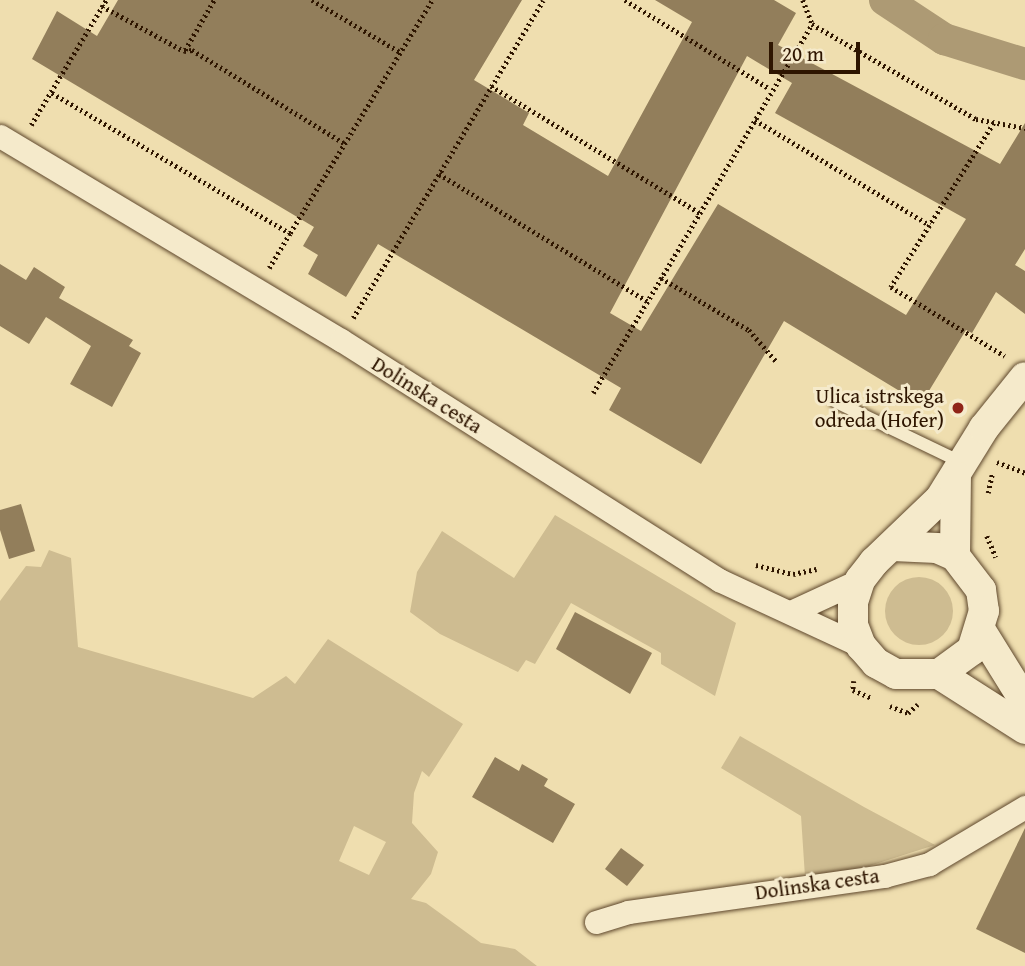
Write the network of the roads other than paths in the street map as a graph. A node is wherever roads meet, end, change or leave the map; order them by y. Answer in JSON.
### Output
{"nodes":[{"id":1,"x":0,"y":136,"type":"edge"},
{"id":2,"x":1019,"y":369,"type":"edge"},
{"id":3,"x":836,"y":402,"type":"dead end"},
{"id":4,"x":959,"y":470,"type":"junction"},
{"id":5,"x":893,"y":546,"type":"junction"},
{"id":6,"x":956,"y":556,"type":"junction"},
{"id":7,"x":859,"y":580,"type":"junction"},
{"id":8,"x":793,"y":611,"type":"junction"},
{"id":9,"x":981,"y":631,"type":"junction"},
{"id":10,"x":861,"y":646,"type":"junction"},
{"id":11,"x":939,"y":674,"type":"junction"},
{"id":12,"x":1025,"y":702,"type":"edge"},
{"id":13,"x":1025,"y":729,"type":"edge"},
{"id":14,"x":1025,"y":807,"type":"edge"},
{"id":15,"x":596,"y":922,"type":"dead end"}],
"edges":[{"from":1,"to":8,"type":"street","name":"Dolinska cesta"},
{"from":2,"to":4,"type":"street"},
{"from":3,"to":4,"type":"lane"},
{"from":4,"to":5,"type":"street"},
{"from":4,"to":6,"type":"street"},
{"from":5,"to":6,"type":"street"},
{"from":5,"to":7,"type":"street"},
{"from":6,"to":9,"type":"street"},
{"from":7,"to":8,"type":"street"},
{"from":7,"to":10,"type":"street"},
{"from":8,"to":10,"type":"street","name":"Dolinska cesta"},
{"from":9,"to":11,"type":"street"},
{"from":9,"to":12,"type":"street"},
{"from":10,"to":11,"type":"street"},
{"from":11,"to":13,"type":"street"},
{"from":14,"to":15,"type":"street","name":"Dolinska cesta"}]}
